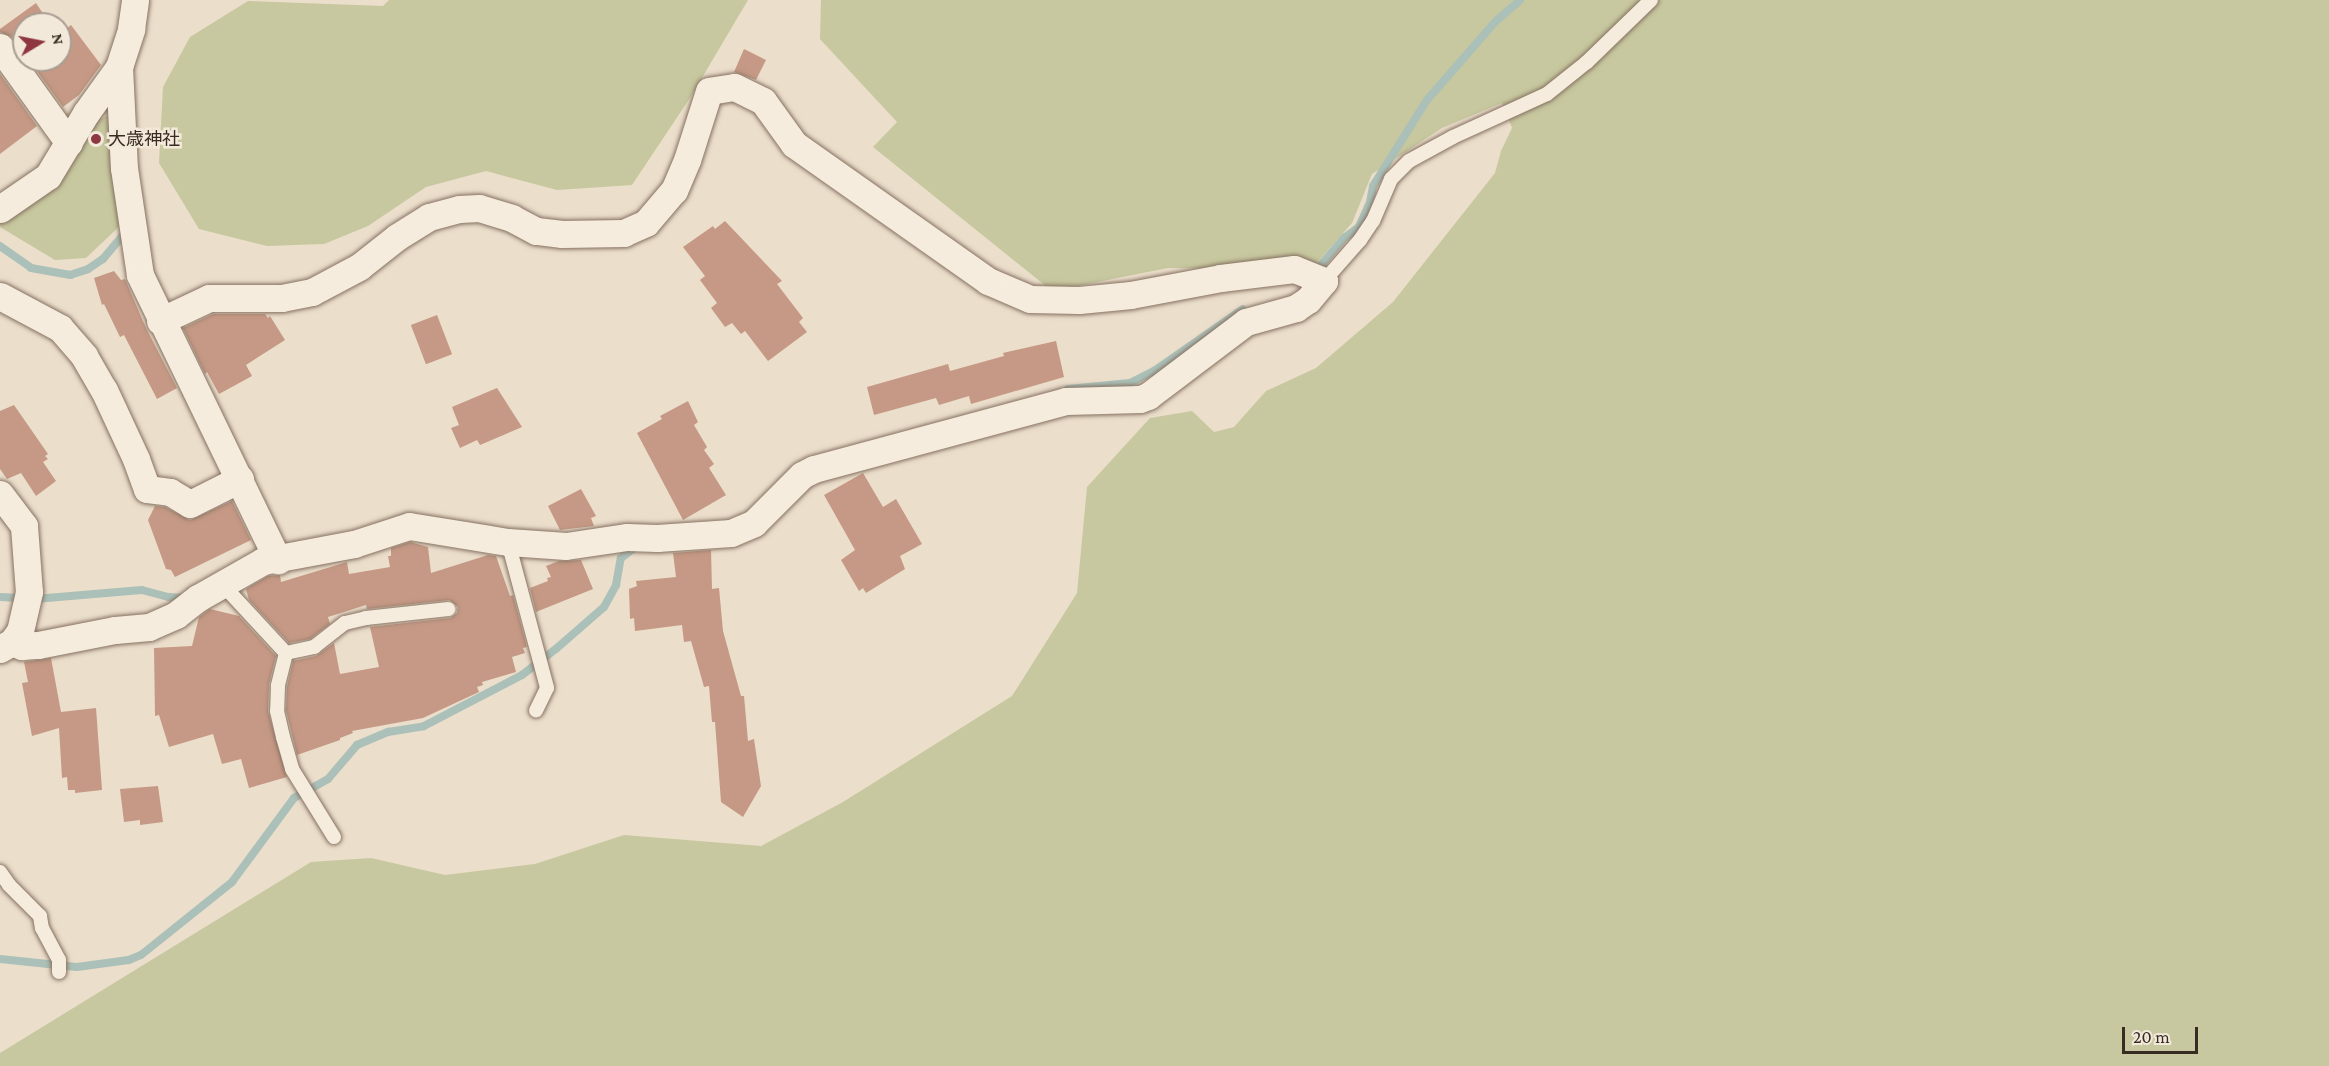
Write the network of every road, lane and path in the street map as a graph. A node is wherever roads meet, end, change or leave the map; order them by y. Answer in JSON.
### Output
{"nodes":[{"id":1,"x":135,"y":0,"type":"edge"},
{"id":2,"x":1652,"y":0,"type":"edge"},
{"id":3,"x":0,"y":47,"type":"edge"},
{"id":4,"x":119,"y":67,"type":"junction"},
{"id":5,"x":69,"y":143,"type":"junction"},
{"id":6,"x":0,"y":209,"type":"edge"},
{"id":7,"x":1310,"y":276,"type":"junction"},
{"id":8,"x":0,"y":296,"type":"edge"},
{"id":9,"x":160,"y":321,"type":"junction"},
{"id":10,"x":240,"y":478,"type":"junction"},
{"id":11,"x":0,"y":494,"type":"edge"},
{"id":12,"x":508,"y":542,"type":"junction"},
{"id":13,"x":278,"y":560,"type":"junction"},
{"id":14,"x":222,"y":584,"type":"junction"},
{"id":15,"x":449,"y":609,"type":"dead end"},
{"id":16,"x":6,"y":646,"type":"edge"},
{"id":17,"x":285,"y":653,"type":"junction"},
{"id":18,"x":536,"y":711,"type":"dead end"},
{"id":19,"x":334,"y":837,"type":"dead end"},
{"id":20,"x":0,"y":872,"type":"edge"},
{"id":21,"x":60,"y":972,"type":"dead end"}],
"edges":[{"from":1,"to":4,"type":"street"},
{"from":2,"to":7,"type":"lane"},
{"from":3,"to":5,"type":"street"},
{"from":4,"to":5,"type":"street"},
{"from":4,"to":9,"type":"street"},
{"from":5,"to":6,"type":"street"},
{"from":7,"to":9,"type":"street"},
{"from":7,"to":12,"type":"street"},
{"from":8,"to":10,"type":"street"},
{"from":9,"to":10,"type":"street"},
{"from":10,"to":13,"type":"street"},
{"from":11,"to":16,"type":"street"},
{"from":12,"to":13,"type":"street"},
{"from":12,"to":18,"type":"lane"},
{"from":13,"to":14,"type":"street"},
{"from":14,"to":16,"type":"street"},
{"from":14,"to":17,"type":"lane"},
{"from":15,"to":17,"type":"lane"},
{"from":17,"to":19,"type":"lane"},
{"from":20,"to":21,"type":"lane"}]}
